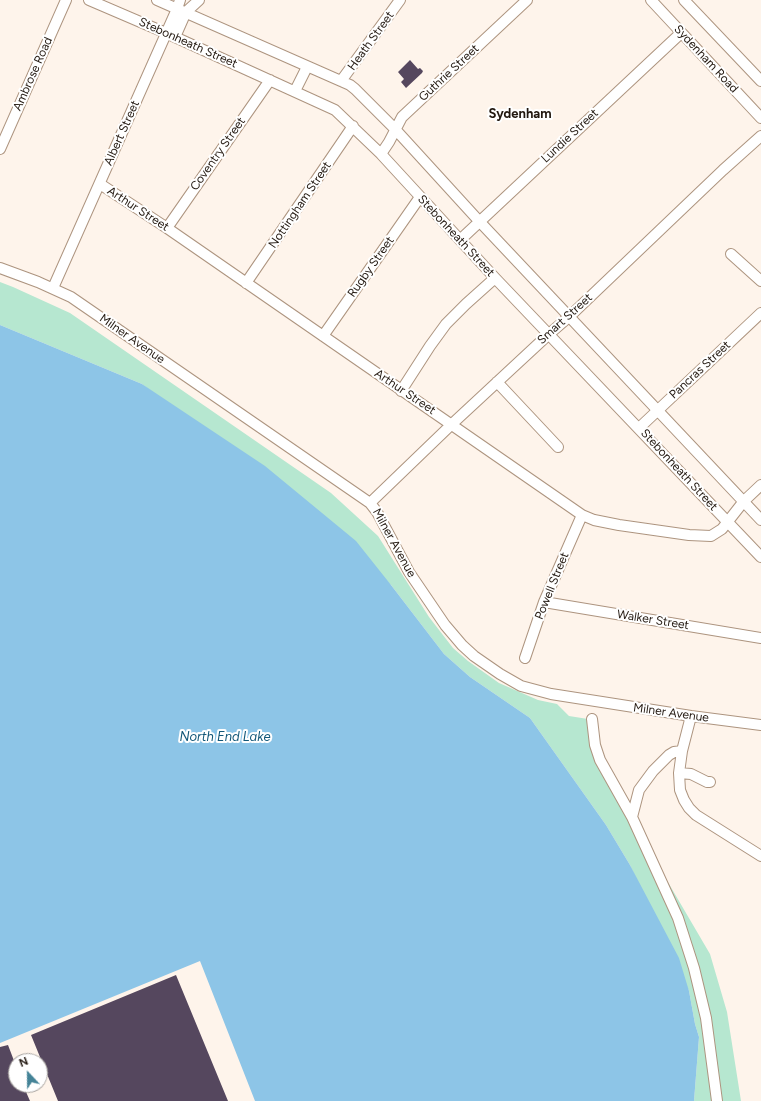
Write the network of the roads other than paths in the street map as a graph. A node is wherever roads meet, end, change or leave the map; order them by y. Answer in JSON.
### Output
{"nodes":[{"id":1,"x":66,"y":0,"type":"edge"},
{"id":2,"x":89,"y":0,"type":"edge"},
{"id":3,"x":157,"y":0,"type":"edge"},
{"id":4,"x":199,"y":0,"type":"edge"},
{"id":5,"x":400,"y":0,"type":"edge"},
{"id":6,"x":527,"y":0,"type":"edge"},
{"id":7,"x":651,"y":0,"type":"edge"},
{"id":8,"x":684,"y":0,"type":"edge"},
{"id":9,"x":181,"y":7,"type":"edge"},
{"id":10,"x":681,"y":33,"type":"junction"},
{"id":11,"x":170,"y":35,"type":"junction"},
{"id":12,"x":307,"y":67,"type":"junction"},
{"id":13,"x":270,"y":80,"type":"junction"},
{"id":14,"x":341,"y":81,"type":"junction"},
{"id":15,"x":761,"y":81,"type":"edge"},
{"id":16,"x":294,"y":91,"type":"junction"},
{"id":17,"x":761,"y":118,"type":"edge"},
{"id":18,"x":353,"y":126,"type":"junction"},
{"id":19,"x":395,"y":129,"type":"junction"},
{"id":20,"x":760,"y":140,"type":"edge"},
{"id":21,"x":0,"y":149,"type":"edge"},
{"id":22,"x":381,"y":154,"type":"junction"},
{"id":23,"x":100,"y":184,"type":"junction"},
{"id":24,"x":420,"y":197,"type":"junction"},
{"id":25,"x":480,"y":221,"type":"junction"},
{"id":26,"x":167,"y":228,"type":"junction"},
{"id":27,"x":460,"y":240,"type":"junction"},
{"id":28,"x":731,"y":254,"type":"dead end"},
{"id":29,"x":0,"y":268,"type":"edge"},
{"id":30,"x":495,"y":278,"type":"junction"},
{"id":31,"x":761,"y":281,"type":"edge"},
{"id":32,"x":246,"y":283,"type":"junction"},
{"id":33,"x":53,"y":288,"type":"junction"},
{"id":34,"x":761,"y":313,"type":"edge"},
{"id":35,"x":570,"y":316,"type":"junction"},
{"id":36,"x":549,"y":334,"type":"junction"},
{"id":37,"x":323,"y":336,"type":"junction"},
{"id":38,"x":497,"y":382,"type":"junction"},
{"id":39,"x":401,"y":391,"type":"junction"},
{"id":40,"x":657,"y":410,"type":"junction"},
{"id":41,"x":452,"y":424,"type":"junction"},
{"id":42,"x":639,"y":428,"type":"junction"},
{"id":43,"x":558,"y":447,"type":"dead end"},
{"id":44,"x":761,"y":485,"type":"edge"},
{"id":45,"x":744,"y":501,"type":"junction"},
{"id":46,"x":370,"y":503,"type":"junction"},
{"id":47,"x":582,"y":515,"type":"junction"},
{"id":48,"x":761,"y":520,"type":"edge"},
{"id":49,"x":728,"y":522,"type":"junction"},
{"id":50,"x":761,"y":557,"type":"edge"},
{"id":51,"x":544,"y":602,"type":"junction"},
{"id":52,"x":761,"y":638,"type":"edge"},
{"id":53,"x":525,"y":658,"type":"dead end"},
{"id":54,"x":691,"y":716,"type":"junction"},
{"id":55,"x":592,"y":719,"type":"dead end"},
{"id":56,"x":761,"y":725,"type":"edge"},
{"id":57,"x":682,"y":751,"type":"junction"},
{"id":58,"x":679,"y":772,"type":"junction"},
{"id":59,"x":710,"y":782,"type":"dead end"},
{"id":60,"x":632,"y":817,"type":"junction"},
{"id":61,"x":761,"y":856,"type":"edge"},
{"id":62,"x":717,"y":1101,"type":"edge"}],
"edges":[{"from":1,"to":21,"type":"street","name":"Ambrose Road"},
{"from":2,"to":11,"type":"street","name":"Stebonheath Street"},
{"from":3,"to":9,"type":"street","name":"Stebonheath Street"},
{"from":4,"to":9,"type":"street","name":"Albert Street"},
{"from":5,"to":14,"type":"street","name":"Heath Street"},
{"from":6,"to":19,"type":"street","name":"Guthrie Street"},
{"from":7,"to":10,"type":"street","name":"Sydenham Road"},
{"from":8,"to":15,"type":"street","name":"Sydenham Road"},
{"from":9,"to":11,"type":"street","name":"Albert Street"},
{"from":9,"to":12,"type":"street","name":"Stebonheath Street"},
{"from":10,"to":17,"type":"street","name":"Sydenham Road"},
{"from":10,"to":25,"type":"street","name":"Lundie Street"},
{"from":11,"to":13,"type":"street","name":"Stebonheath Street"},
{"from":11,"to":23,"type":"street","name":"Albert Street"},
{"from":12,"to":14,"type":"street","name":"Stebonheath Street"},
{"from":12,"to":16,"type":"street"},
{"from":13,"to":16,"type":"street","name":"Stebonheath Street"},
{"from":13,"to":26,"type":"street","name":"Coventry Street"},
{"from":14,"to":19,"type":"street","name":"Stebonheath Street"},
{"from":16,"to":18,"type":"street","name":"Stebonheath Street"},
{"from":18,"to":22,"type":"street","name":"Stebonheath Street"},
{"from":18,"to":32,"type":"street","name":"Nottingham Street"},
{"from":19,"to":22,"type":"street","name":"Guthrie Street"},
{"from":19,"to":25,"type":"street","name":"Stebonheath Street"},
{"from":20,"to":35,"type":"street","name":"Smart Street"},
{"from":22,"to":24,"type":"street","name":"Stebonheath Street"},
{"from":23,"to":26,"type":"street","name":"Arthur Street"},
{"from":23,"to":33,"type":"street","name":"Albert Street"},
{"from":24,"to":27,"type":"street","name":"Stebonheath Street"},
{"from":24,"to":37,"type":"street","name":"Rugby Street"},
{"from":25,"to":27,"type":"street","name":"Lundie Street"},
{"from":25,"to":35,"type":"street","name":"Stebonheath Street"},
{"from":26,"to":32,"type":"street","name":"Arthur Street"},
{"from":27,"to":30,"type":"street","name":"Stebonheath Street"},
{"from":28,"to":31,"type":"street"},
{"from":29,"to":33,"type":"street","name":"Milner Avenue"},
{"from":30,"to":36,"type":"street","name":"Stebonheath Street"},
{"from":30,"to":39,"type":"street"},
{"from":32,"to":37,"type":"street","name":"Arthur Street"},
{"from":33,"to":46,"type":"street","name":"Milner Avenue"},
{"from":34,"to":40,"type":"street","name":"Pancras Street"},
{"from":35,"to":36,"type":"street","name":"Smart Street"},
{"from":35,"to":40,"type":"street","name":"Stebonheath Street"},
{"from":36,"to":38,"type":"street","name":"Smart Street"},
{"from":36,"to":42,"type":"street","name":"Stebonheath Street"},
{"from":37,"to":39,"type":"street","name":"Arthur Street"},
{"from":38,"to":41,"type":"street","name":"Smart Street"},
{"from":38,"to":43,"type":"street"},
{"from":39,"to":41,"type":"street","name":"Arthur Street"},
{"from":40,"to":42,"type":"street","name":"Pancras Street"},
{"from":40,"to":45,"type":"street","name":"Stebonheath Street"},
{"from":41,"to":46,"type":"street","name":"Smart Street"},
{"from":41,"to":47,"type":"street","name":"Arthur Street"},
{"from":42,"to":49,"type":"street","name":"Stebonheath Street"},
{"from":44,"to":45,"type":"street","name":"Arthur Street"},
{"from":45,"to":48,"type":"street","name":"Stebonheath Street"},
{"from":45,"to":49,"type":"street","name":"Arthur Street"},
{"from":46,"to":54,"type":"street","name":"Milner Avenue"},
{"from":47,"to":49,"type":"street","name":"Arthur Street"},
{"from":47,"to":51,"type":"street","name":"Powell Street"},
{"from":49,"to":50,"type":"street","name":"Stebonheath Street"},
{"from":51,"to":52,"type":"street","name":"Walker Street"},
{"from":51,"to":53,"type":"street","name":"Powell Street"},
{"from":54,"to":56,"type":"street","name":"Milner Avenue"},
{"from":54,"to":57,"type":"street"},
{"from":55,"to":60,"type":"street"},
{"from":57,"to":58,"type":"street"},
{"from":57,"to":60,"type":"street"},
{"from":58,"to":59,"type":"street"},
{"from":58,"to":61,"type":"street"},
{"from":60,"to":62,"type":"street"}]}
